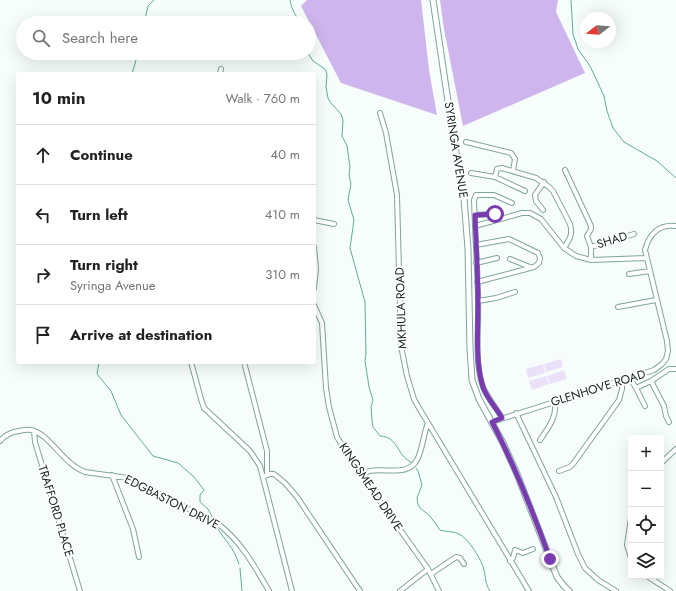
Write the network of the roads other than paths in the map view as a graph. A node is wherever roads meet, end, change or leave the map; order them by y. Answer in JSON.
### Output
{"nodes":[{"id":1,"x":433,"y":0,"type":"edge"},
{"id":2,"x":221,"y":69,"type":"dead end"},
{"id":3,"x":220,"y":72,"type":"edge"},
{"id":4,"x":380,"y":113,"type":"dead end"},
{"id":5,"x":466,"y":142,"type":"dead end"},
{"id":6,"x":565,"y":170,"type":"dead end"},
{"id":7,"x":513,"y":171,"type":"junction"},
{"id":8,"x":471,"y":173,"type":"dead end"},
{"id":9,"x":495,"y":176,"type":"junction"},
{"id":10,"x":544,"y":182,"type":"junction"},
{"id":11,"x":525,"y":191,"type":"dead end"},
{"id":12,"x":512,"y":203,"type":"dead end"},
{"id":13,"x":543,"y":210,"type":"dead end"},
{"id":14,"x":495,"y":214,"type":"dead end"},
{"id":15,"x":475,"y":215,"type":"junction"},
{"id":16,"x":316,"y":220,"type":"edge"},
{"id":17,"x":334,"y":224,"type":"dead end"},
{"id":18,"x":475,"y":226,"type":"junction"},
{"id":19,"x":676,"y":226,"type":"edge"},
{"id":20,"x":634,"y":234,"type":"dead end"},
{"id":21,"x":476,"y":245,"type":"junction"},
{"id":22,"x":591,"y":247,"type":"junction"},
{"id":23,"x":564,"y":248,"type":"junction"},
{"id":24,"x":496,"y":258,"type":"dead end"},
{"id":25,"x":646,"y":258,"type":"junction"},
{"id":26,"x":510,"y":259,"type":"dead end"},
{"id":27,"x":591,"y":260,"type":"junction"},
{"id":28,"x":476,"y":263,"type":"junction"},
{"id":29,"x":531,"y":268,"type":"junction"},
{"id":30,"x":650,"y":271,"type":"junction"},
{"id":31,"x":629,"y":274,"type":"dead end"},
{"id":32,"x":477,"y":282,"type":"junction"},
{"id":33,"x":515,"y":292,"type":"dead end"},
{"id":34,"x":656,"y":300,"type":"junction"},
{"id":35,"x":478,"y":301,"type":"junction"},
{"id":36,"x":618,"y":307,"type":"dead end"},
{"id":37,"x":316,"y":310,"type":"edge"},
{"id":38,"x":192,"y":364,"type":"edge"},
{"id":39,"x":245,"y":364,"type":"edge"},
{"id":40,"x":676,"y":370,"type":"edge"},
{"id":41,"x":630,"y":378,"type":"junction"},
{"id":42,"x":651,"y":381,"type":"junction"},
{"id":43,"x":622,"y":382,"type":"junction"},
{"id":44,"x":636,"y":388,"type":"junction"},
{"id":45,"x":555,"y":401,"type":"junction"},
{"id":46,"x":645,"y":406,"type":"dead end"},
{"id":47,"x":516,"y":413,"type":"junction"},
{"id":48,"x":502,"y":418,"type":"junction"},
{"id":49,"x":492,"y":422,"type":"junction"},
{"id":50,"x":669,"y":422,"type":"dead end"},
{"id":51,"x":428,"y":423,"type":"junction"},
{"id":52,"x":34,"y":430,"type":"junction"},
{"id":53,"x":0,"y":440,"type":"edge"},
{"id":54,"x":540,"y":440,"type":"dead end"},
{"id":55,"x":676,"y":449,"type":"edge"},
{"id":56,"x":664,"y":461,"type":"edge"},
{"id":57,"x":559,"y":471,"type":"dead end"},
{"id":58,"x":112,"y":475,"type":"junction"},
{"id":59,"x":361,"y":475,"type":"junction"},
{"id":60,"x":265,"y":476,"type":"junction"},
{"id":61,"x":628,"y":538,"type":"edge"},
{"id":62,"x":628,"y":548,"type":"edge"},
{"id":63,"x":534,"y":549,"type":"dead end"},
{"id":64,"x":139,"y":557,"type":"dead end"},
{"id":65,"x":510,"y":561,"type":"junction"},
{"id":66,"x":464,"y":564,"type":"dead end"},
{"id":67,"x":428,"y":569,"type":"junction"},
{"id":68,"x":430,"y":574,"type":"junction"},
{"id":69,"x":652,"y":579,"type":"edge"},
{"id":70,"x":80,"y":591,"type":"edge"},
{"id":71,"x":269,"y":591,"type":"edge"},
{"id":72,"x":292,"y":591,"type":"edge"},
{"id":73,"x":360,"y":591,"type":"edge"},
{"id":74,"x":400,"y":591,"type":"edge"},
{"id":75,"x":439,"y":591,"type":"edge"},
{"id":76,"x":529,"y":591,"type":"edge"},
{"id":77,"x":569,"y":591,"type":"edge"},
{"id":78,"x":616,"y":591,"type":"edge"},
{"id":79,"x":670,"y":591,"type":"edge"}],
"edges":[{"from":1,"to":49,"type":"street","name":"SYRINGA AVENUE"},
{"from":2,"to":3,"type":"street"},
{"from":4,"to":51,"type":"street","name":"MKHULA ROAD"},
{"from":5,"to":7,"type":"street"},
{"from":6,"to":22,"type":"street"},
{"from":7,"to":9,"type":"street"},
{"from":7,"to":10,"type":"street"},
{"from":8,"to":9,"type":"street"},
{"from":9,"to":11,"type":"street"},
{"from":10,"to":13,"type":"street"},
{"from":10,"to":23,"type":"street"},
{"from":12,"to":15,"type":"street"},
{"from":14,"to":15,"type":"street"},
{"from":15,"to":18,"type":"street"},
{"from":16,"to":17,"type":"street"},
{"from":18,"to":21,"type":"street"},
{"from":18,"to":23,"type":"street"},
{"from":19,"to":25,"type":"street","name":"GLENHOVE ROAD"},
{"from":20,"to":22,"type":"street","name":"SHAD"},
{"from":21,"to":28,"type":"street"},
{"from":21,"to":29,"type":"street"},
{"from":22,"to":27,"type":"street"},
{"from":23,"to":27,"type":"street"},
{"from":24,"to":28,"type":"street"},
{"from":25,"to":27,"type":"street"},
{"from":25,"to":30,"type":"street","name":"GLENHOVE ROAD"},
{"from":26,"to":29,"type":"street"},
{"from":28,"to":32,"type":"street"},
{"from":29,"to":32,"type":"street"},
{"from":30,"to":31,"type":"street"},
{"from":30,"to":34,"type":"street","name":"GLENHOVE ROAD"},
{"from":32,"to":35,"type":"street"},
{"from":33,"to":35,"type":"street"},
{"from":34,"to":36,"type":"street"},
{"from":34,"to":41,"type":"street","name":"GLENHOVE ROAD"},
{"from":35,"to":48,"type":"street"},
{"from":37,"to":59,"type":"street","name":"KINGSMEAD DRIVE"},
{"from":38,"to":60,"type":"street"},
{"from":39,"to":60,"type":"street"},
{"from":40,"to":42,"type":"street"},
{"from":41,"to":43,"type":"street","name":"GLENHOVE ROAD"},
{"from":41,"to":44,"type":"street"},
{"from":42,"to":44,"type":"street"},
{"from":42,"to":50,"type":"street"},
{"from":43,"to":45,"type":"street","name":"GLENHOVE ROAD"},
{"from":43,"to":57,"type":"street"},
{"from":44,"to":46,"type":"street"},
{"from":45,"to":47,"type":"street","name":"GLENHOVE ROAD"},
{"from":45,"to":54,"type":"street"},
{"from":47,"to":48,"type":"street","name":"GLENHOVE ROAD"},
{"from":47,"to":78,"type":"street"},
{"from":48,"to":49,"type":"street","name":"GLENHOVE ROAD"},
{"from":49,"to":77,"type":"street","name":"SYRINGA AVENUE"},
{"from":51,"to":59,"type":"street"},
{"from":51,"to":65,"type":"street","name":"MKHULA ROAD"},
{"from":52,"to":53,"type":"street"},
{"from":52,"to":58,"type":"street","name":"EDGBASTON DRIVE"},
{"from":52,"to":70,"type":"street","name":"TRAFFORD PLACE"},
{"from":55,"to":56,"type":"street"},
{"from":58,"to":64,"type":"street"},
{"from":58,"to":71,"type":"street","name":"EDGBASTON DRIVE"},
{"from":59,"to":67,"type":"street","name":"KINGSMEAD DRIVE"},
{"from":60,"to":72,"type":"street"},
{"from":60,"to":73,"type":"street"},
{"from":61,"to":62,"type":"street"},
{"from":63,"to":65,"type":"street"},
{"from":65,"to":76,"type":"street","name":"MKHULA ROAD"},
{"from":66,"to":68,"type":"street"},
{"from":67,"to":68,"type":"street","name":"KINGSMEAD DRIVE"},
{"from":67,"to":74,"type":"street"},
{"from":68,"to":75,"type":"street","name":"KINGSMEAD DRIVE"},
{"from":69,"to":79,"type":"street"}]}
